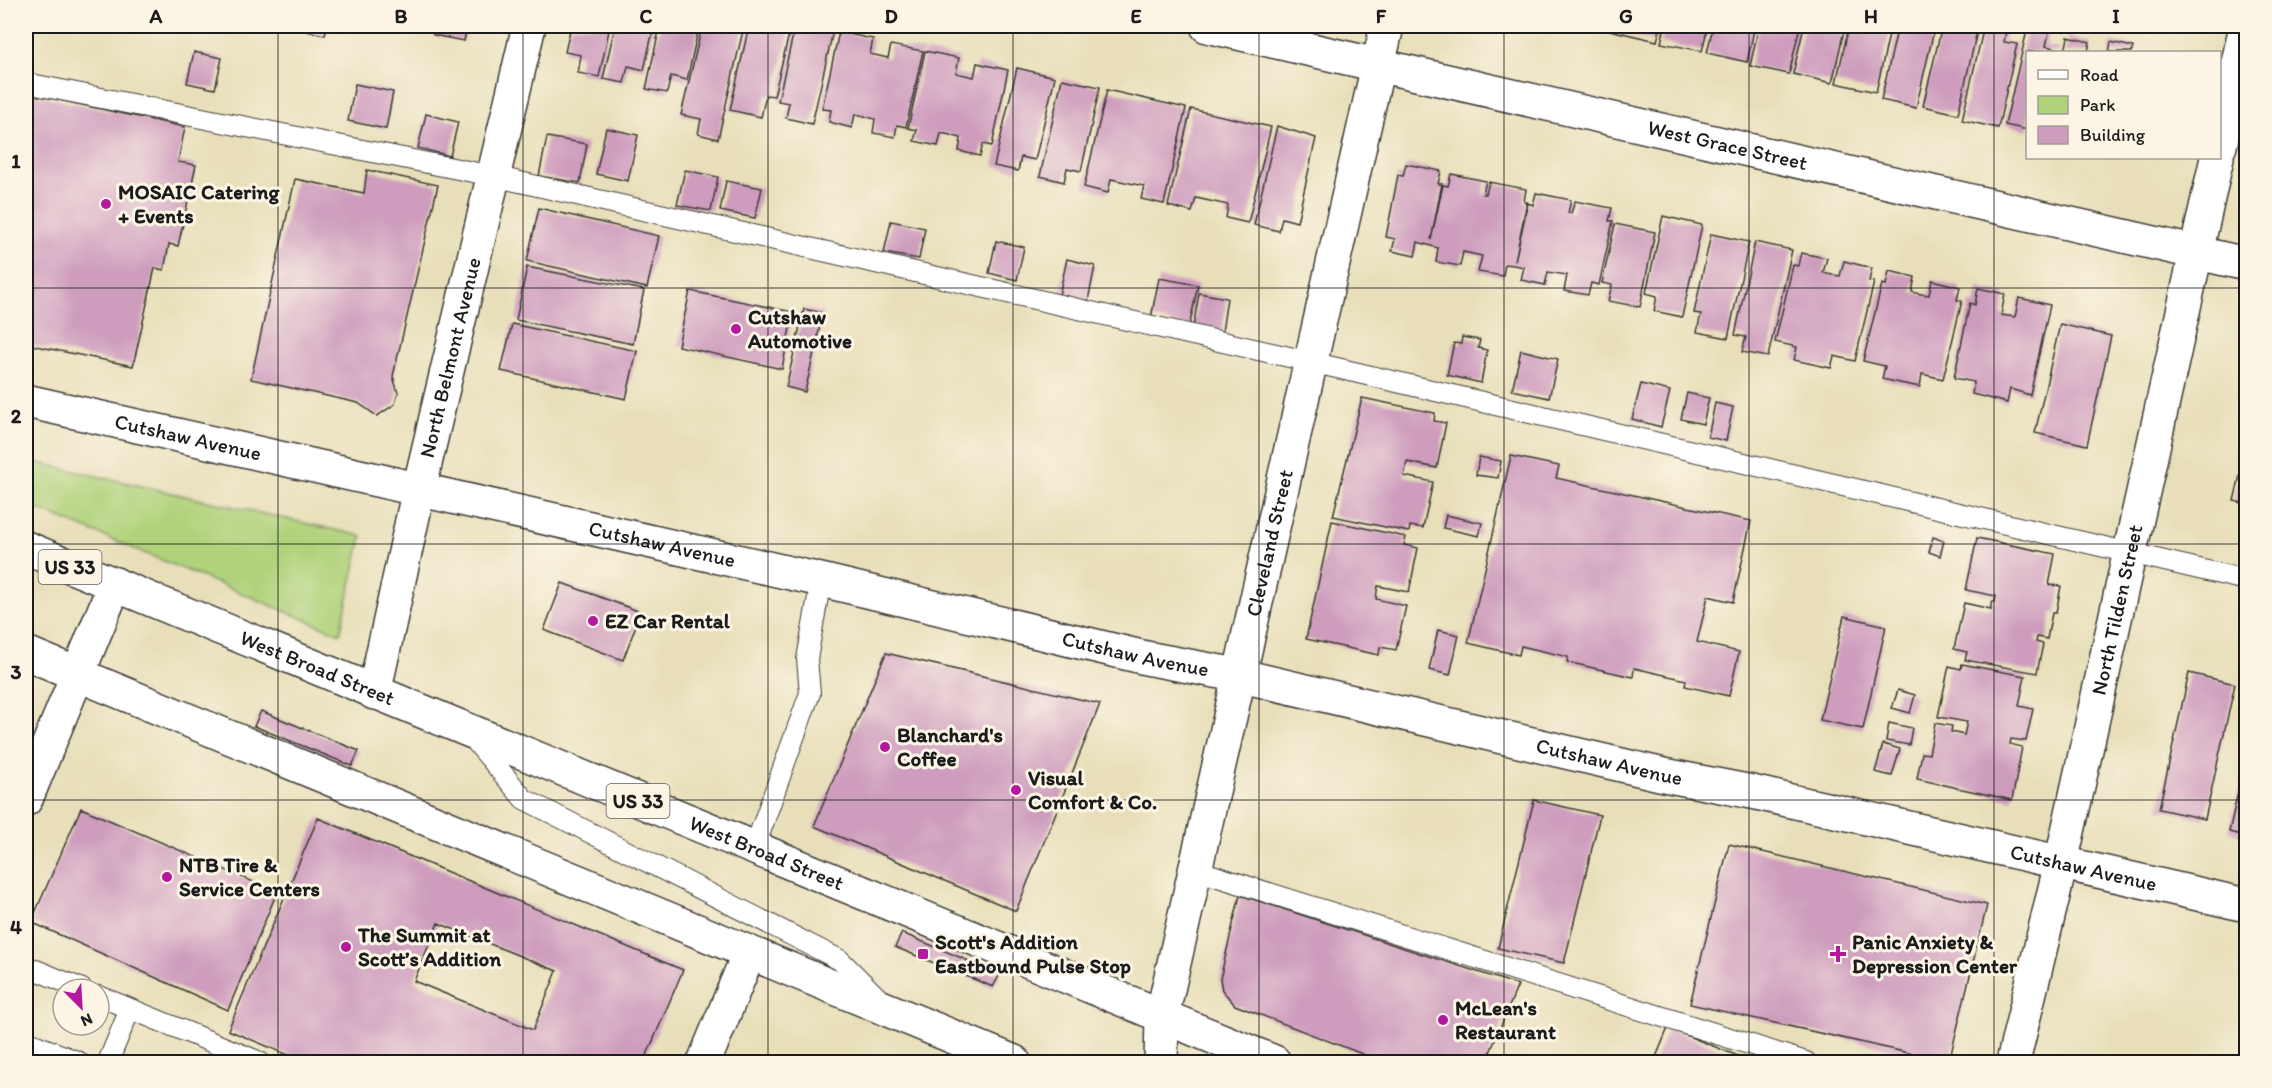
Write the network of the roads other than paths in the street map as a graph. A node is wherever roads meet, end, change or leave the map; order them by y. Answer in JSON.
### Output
{"nodes":[{"id":1,"x":529,"y":26,"type":"edge"},
{"id":2,"x":1207,"y":26,"type":"edge"},
{"id":3,"x":1387,"y":26,"type":"edge"},
{"id":4,"x":2246,"y":26,"type":"edge"},
{"id":5,"x":1378,"y":65,"type":"junction"},
{"id":6,"x":26,"y":83,"type":"edge"},
{"id":7,"x":2221,"y":141,"type":"edge"},
{"id":8,"x":2217,"y":159,"type":"edge"},
{"id":9,"x":493,"y":176,"type":"junction"},
{"id":10,"x":2196,"y":253,"type":"junction"},
{"id":11,"x":2247,"y":264,"type":"edge"},
{"id":12,"x":1311,"y":362,"type":"junction"},
{"id":13,"x":26,"y":401,"type":"edge"},
{"id":14,"x":419,"y":489,"type":"junction"},
{"id":15,"x":26,"y":548,"type":"edge"},
{"id":16,"x":2129,"y":554,"type":"junction"},
{"id":17,"x":821,"y":580,"type":"junction"},
{"id":18,"x":2247,"y":580,"type":"edge"},
{"id":19,"x":115,"y":584,"type":"junction"},
{"id":20,"x":26,"y":653,"type":"edge"},
{"id":21,"x":77,"y":674,"type":"junction"},
{"id":22,"x":1242,"y":676,"type":"junction"},
{"id":23,"x":374,"y":693,"type":"junction"},
{"id":24,"x":466,"y":730,"type":"junction"},
{"id":25,"x":26,"y":799,"type":"edge"},
{"id":26,"x":754,"y":849,"type":"junction"},
{"id":27,"x":2061,"y":863,"type":"junction"},
{"id":28,"x":1196,"y":870,"type":"junction"},
{"id":29,"x":2247,"y":905,"type":"edge"},
{"id":30,"x":749,"y":953,"type":"junction"},
{"id":31,"x":26,"y":966,"type":"edge"},
{"id":32,"x":53,"y":977,"type":"edge"},
{"id":33,"x":111,"y":1001,"type":"edge"},
{"id":34,"x":130,"y":1009,"type":"junction"},
{"id":35,"x":891,"y":1011,"type":"junction"},
{"id":36,"x":1162,"y":1016,"type":"junction"},
{"id":37,"x":26,"y":1041,"type":"edge"},
{"id":38,"x":79,"y":1062,"type":"edge"},
{"id":39,"x":108,"y":1062,"type":"edge"},
{"id":40,"x":260,"y":1062,"type":"edge"},
{"id":41,"x":704,"y":1062,"type":"edge"},
{"id":42,"x":1014,"y":1062,"type":"edge"},
{"id":43,"x":1161,"y":1062,"type":"edge"},
{"id":44,"x":1274,"y":1062,"type":"edge"},
{"id":45,"x":1806,"y":1062,"type":"edge"},
{"id":46,"x":2013,"y":1062,"type":"edge"}],
"edges":[{"from":1,"to":9,"type":"street","name":"North Belmont Avenue"},
{"from":2,"to":5,"type":"street","name":"West Grace Street"},
{"from":3,"to":5,"type":"street","name":"Cleveland Street"},
{"from":4,"to":7,"type":"street"},
{"from":5,"to":10,"type":"street","name":"West Grace Street"},
{"from":5,"to":12,"type":"street","name":"Cleveland Street"},
{"from":6,"to":9,"type":"lane"},
{"from":8,"to":10,"type":"street","name":"North Tilden Street"},
{"from":9,"to":12,"type":"lane"},
{"from":9,"to":14,"type":"street","name":"North Belmont Avenue"},
{"from":10,"to":11,"type":"street","name":"West Grace Street"},
{"from":10,"to":16,"type":"street","name":"North Tilden Street"},
{"from":12,"to":16,"type":"lane"},
{"from":12,"to":22,"type":"street","name":"Cleveland Street"},
{"from":13,"to":14,"type":"street","name":"Cutshaw Avenue"},
{"from":14,"to":17,"type":"street","name":"Cutshaw Avenue"},
{"from":14,"to":23,"type":"street","name":"North Belmont Avenue"},
{"from":15,"to":19,"type":"street","name":"West Broad Street","number":"US 33"},
{"from":16,"to":18,"type":"lane"},
{"from":16,"to":27,"type":"street","name":"North Tilden Street"},
{"from":17,"to":22,"type":"street","name":"Cutshaw Avenue"},
{"from":17,"to":26,"type":"lane"},
{"from":19,"to":21,"type":"street"},
{"from":19,"to":23,"type":"street","name":"West Broad Street","number":"US 33"},
{"from":20,"to":21,"type":"street"},
{"from":21,"to":25,"type":"street"},
{"from":21,"to":30,"type":"street"},
{"from":22,"to":27,"type":"street","name":"Cutshaw Avenue"},
{"from":22,"to":28,"type":"street","name":"Cleveland Street"},
{"from":23,"to":24,"type":"street","name":"West Broad Street","number":"US 33"},
{"from":24,"to":26,"type":"street","name":"West Broad Street","number":"US 33"},
{"from":24,"to":35,"type":"lane"},
{"from":26,"to":36,"type":"street","name":"West Broad Street","number":"US 33"},
{"from":27,"to":29,"type":"street","name":"Cutshaw Avenue"},
{"from":27,"to":46,"type":"street","name":"North Tilden Street"},
{"from":28,"to":36,"type":"street","name":"Cleveland Street"},
{"from":28,"to":45,"type":"lane"},
{"from":30,"to":35,"type":"street"},
{"from":30,"to":41,"type":"street"},
{"from":31,"to":32,"type":"lane"},
{"from":33,"to":34,"type":"lane"},
{"from":34,"to":39,"type":"lane"},
{"from":34,"to":40,"type":"lane"},
{"from":35,"to":42,"type":"street"},
{"from":36,"to":43,"type":"street","name":"Cleveland Street"},
{"from":36,"to":44,"type":"street","name":"West Broad Street","number":"US 33"},
{"from":37,"to":38,"type":"lane"}]}
